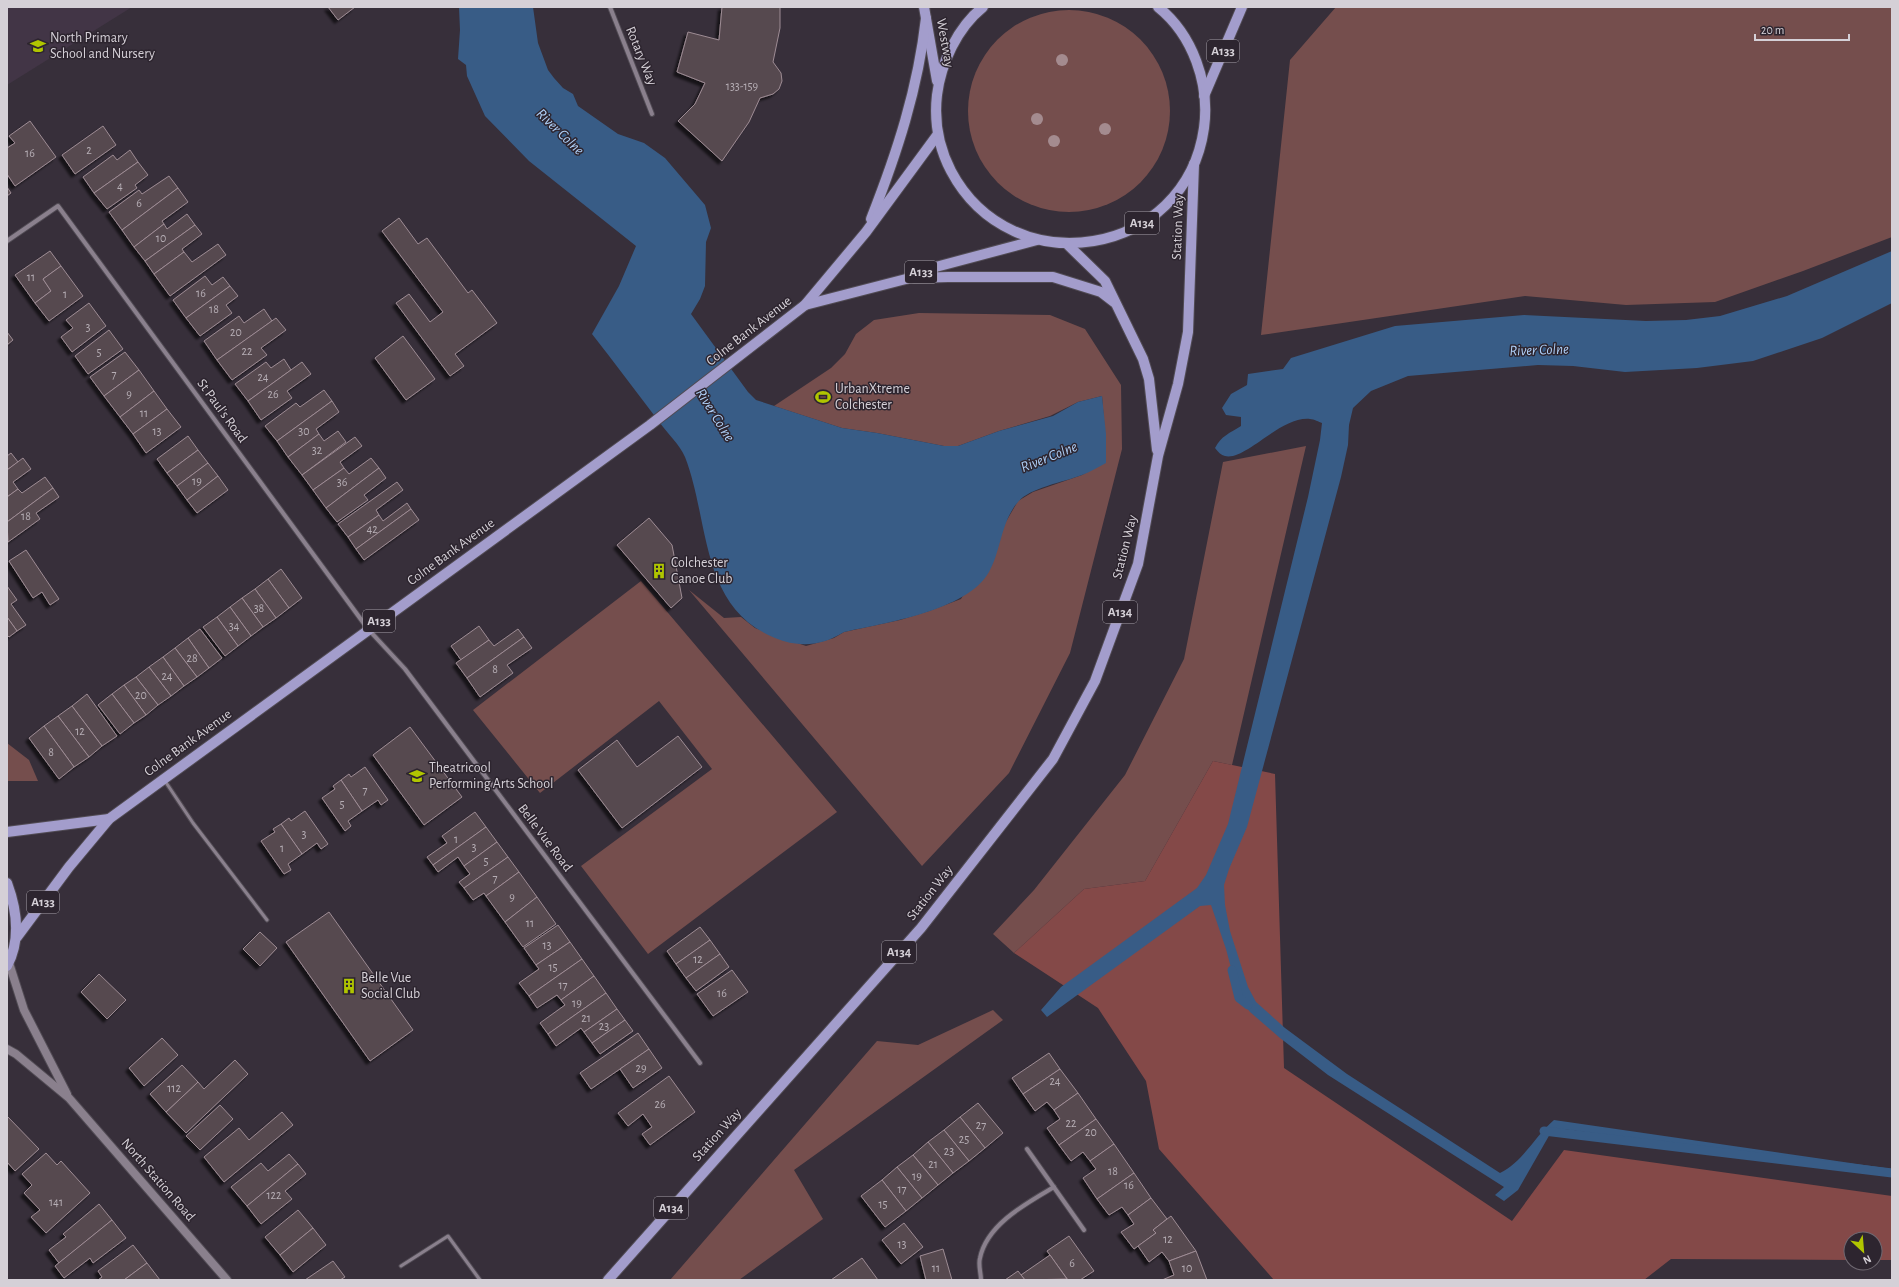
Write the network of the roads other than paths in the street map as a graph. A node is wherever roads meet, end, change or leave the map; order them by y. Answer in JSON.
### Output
{"nodes":[{"id":1,"x":610,"y":7,"type":"edge"},
{"id":2,"x":924,"y":7,"type":"edge"},
{"id":3,"x":983,"y":7,"type":"edge"},
{"id":4,"x":1158,"y":7,"type":"edge"},
{"id":5,"x":1242,"y":7,"type":"edge"},
{"id":6,"x":926,"y":18,"type":"junction"},
{"id":7,"x":938,"y":85,"type":"junction"},
{"id":8,"x":1204,"y":96,"type":"junction"},
{"id":9,"x":652,"y":114,"type":"dead end"},
{"id":10,"x":938,"y":134,"type":"junction"},
{"id":11,"x":1194,"y":164,"type":"junction"},
{"id":12,"x":866,"y":232,"type":"junction"},
{"id":13,"x":1037,"y":240,"type":"junction"},
{"id":14,"x":7,"y":241,"type":"edge"},
{"id":15,"x":1066,"y":244,"type":"junction"},
{"id":16,"x":906,"y":279,"type":"junction"},
{"id":17,"x":805,"y":305,"type":"junction"},
{"id":18,"x":1118,"y":306,"type":"junction"},
{"id":19,"x":1158,"y":456,"type":"junction"},
{"id":20,"x":368,"y":629,"type":"junction"},
{"id":21,"x":164,"y":779,"type":"junction"},
{"id":22,"x":109,"y":819,"type":"junction"},
{"id":23,"x":7,"y":832,"type":"edge"},
{"id":24,"x":7,"y":883,"type":"edge"},
{"id":25,"x":267,"y":920,"type":"dead end"},
{"id":26,"x":17,"y":937,"type":"junction"},
{"id":27,"x":8,"y":965,"type":"edge"},
{"id":28,"x":7,"y":1049,"type":"edge"},
{"id":29,"x":700,"y":1063,"type":"dead end"},
{"id":30,"x":69,"y":1098,"type":"junction"},
{"id":31,"x":1027,"y":1149,"type":"dead end"},
{"id":32,"x":1054,"y":1187,"type":"junction"},
{"id":33,"x":1084,"y":1230,"type":"dead end"},
{"id":34,"x":401,"y":1266,"type":"dead end"},
{"id":35,"x":227,"y":1280,"type":"edge"},
{"id":36,"x":480,"y":1280,"type":"edge"},
{"id":37,"x":608,"y":1280,"type":"edge"},
{"id":38,"x":981,"y":1280,"type":"edge"}],
"edges":[{"from":1,"to":9,"type":"street","name":"Rotary Way"},
{"from":2,"to":6,"type":"main road","name":"Westway","number":"A134"},
{"from":3,"to":7,"type":"main road","number":"A134"},
{"from":4,"to":8,"type":"main road","number":"A134"},
{"from":5,"to":8,"type":"main road","number":"A133"},
{"from":6,"to":7,"type":"main road","name":"Westway","number":"A134"},
{"from":6,"to":12,"type":"main road"},
{"from":7,"to":10,"type":"main road","number":"A134"},
{"from":8,"to":11,"type":"main road","number":"A134"},
{"from":10,"to":12,"type":"main road","name":"Colne Bank Avenue","number":"A133"},
{"from":10,"to":13,"type":"main road","number":"A134"},
{"from":11,"to":15,"type":"main road","number":"A134"},
{"from":11,"to":19,"type":"main road","name":"Station Way","number":"A134"},
{"from":12,"to":17,"type":"main road","name":"Colne Bank Avenue","number":"A133"},
{"from":13,"to":15,"type":"main road","number":"A134"},
{"from":13,"to":16,"type":"main road","name":"Colne Bank Avenue","number":"A133"},
{"from":14,"to":20,"type":"street","name":"St Paul's Road"},
{"from":15,"to":18,"type":"main road","name":"Station Way","number":"A134"},
{"from":16,"to":17,"type":"main road","name":"Colne Bank Avenue","number":"A133"},
{"from":16,"to":18,"type":"main road"},
{"from":17,"to":20,"type":"main road","name":"Colne Bank Avenue","number":"A133"},
{"from":18,"to":19,"type":"main road","name":"Station Way","number":"A134"},
{"from":19,"to":37,"type":"main road","name":"Station Way","number":"A134"},
{"from":20,"to":21,"type":"main road","name":"Colne Bank Avenue","number":"A133"},
{"from":20,"to":29,"type":"street","name":"Belle Vue Road"},
{"from":21,"to":22,"type":"main road","name":"Colne Bank Avenue","number":"A133"},
{"from":21,"to":25,"type":"lane"},
{"from":22,"to":23,"type":"main road","name":"Colne Bank Avenue","number":"A133"},
{"from":22,"to":26,"type":"main road","name":"Colne Bank Avenue","number":"A133"},
{"from":24,"to":26,"type":"main road","number":"A133"},
{"from":26,"to":27,"type":"main road","number":"A133"},
{"from":27,"to":30,"type":"street","name":"North Station Road"},
{"from":28,"to":30,"type":"street","name":"North Station Road"},
{"from":30,"to":35,"type":"street","name":"North Station Road"},
{"from":31,"to":32,"type":"street"},
{"from":32,"to":33,"type":"street"},
{"from":32,"to":38,"type":"street"},
{"from":34,"to":36,"type":"lane"}]}
